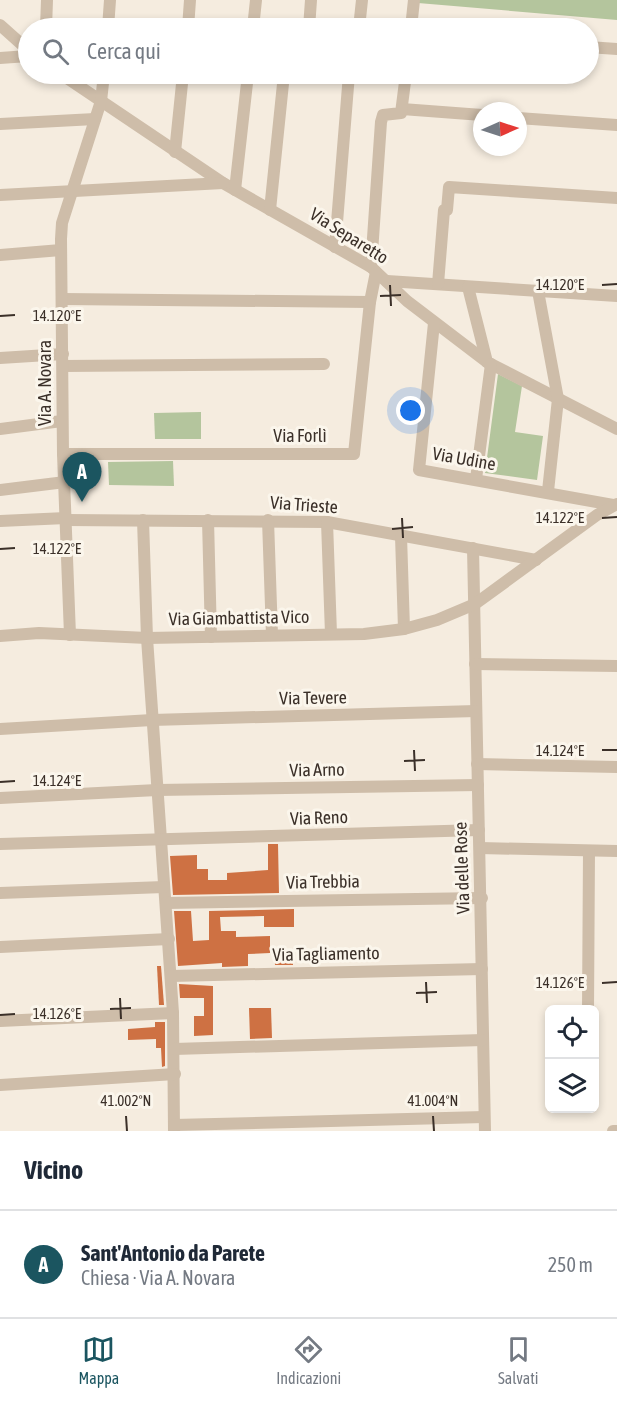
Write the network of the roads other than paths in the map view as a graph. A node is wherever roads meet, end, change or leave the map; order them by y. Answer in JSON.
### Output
{"nodes":[{"id":1,"x":47,"y":0,"type":"edge"},
{"id":2,"x":110,"y":0,"type":"edge"},
{"id":3,"x":190,"y":0,"type":"edge"},
{"id":4,"x":256,"y":0,"type":"edge"},
{"id":5,"x":312,"y":0,"type":"edge"},
{"id":6,"x":362,"y":0,"type":"edge"},
{"id":7,"x":414,"y":0,"type":"edge"},
{"id":8,"x":46,"y":18,"type":"edge"},
{"id":9,"x":109,"y":18,"type":"edge"},
{"id":10,"x":189,"y":18,"type":"edge"},
{"id":11,"x":254,"y":18,"type":"edge"},
{"id":12,"x":310,"y":18,"type":"edge"},
{"id":13,"x":360,"y":18,"type":"edge"},
{"id":14,"x":412,"y":18,"type":"edge"},
{"id":15,"x":0,"y":25,"type":"edge"},
{"id":16,"x":18,"y":41,"type":"edge"},
{"id":17,"x":599,"y":48,"type":"edge"},
{"id":18,"x":617,"y":49,"type":"edge"},
{"id":19,"x":18,"y":57,"type":"edge"},
{"id":20,"x":0,"y":58,"type":"edge"},
{"id":21,"x":76,"y":84,"type":"edge"},
{"id":22,"x":103,"y":84,"type":"edge"},
{"id":23,"x":182,"y":84,"type":"edge"},
{"id":24,"x":247,"y":84,"type":"edge"},
{"id":25,"x":283,"y":84,"type":"edge"},
{"id":26,"x":348,"y":84,"type":"edge"},
{"id":27,"x":405,"y":84,"type":"edge"},
{"id":28,"x":101,"y":101,"type":"junction"},
{"id":29,"x":402,"y":111,"type":"junction"},
{"id":30,"x":473,"y":115,"type":"edge"},
{"id":31,"x":95,"y":119,"type":"junction"},
{"id":32,"x":527,"y":119,"type":"edge"},
{"id":33,"x":0,"y":124,"type":"edge"},
{"id":34,"x":617,"y":125,"type":"edge"},
{"id":35,"x":175,"y":152,"type":"junction"},
{"id":36,"x":224,"y":183,"type":"junction"},
{"id":37,"x":235,"y":190,"type":"junction"},
{"id":38,"x":72,"y":191,"type":"junction"},
{"id":39,"x":0,"y":195,"type":"edge"},
{"id":40,"x":617,"y":198,"type":"edge"},
{"id":41,"x":270,"y":210,"type":"junction"},
{"id":42,"x":336,"y":247,"type":"junction"},
{"id":43,"x":61,"y":250,"type":"junction"},
{"id":44,"x":0,"y":255,"type":"edge"},
{"id":45,"x":374,"y":270,"type":"junction"},
{"id":46,"x":387,"y":281,"type":"junction"},
{"id":47,"x":438,"y":284,"type":"junction"},
{"id":48,"x":468,"y":287,"type":"junction"},
{"id":49,"x":538,"y":291,"type":"junction"},
{"id":50,"x":617,"y":298,"type":"edge"},
{"id":51,"x":63,"y":299,"type":"junction"},
{"id":52,"x":370,"y":302,"type":"junction"},
{"id":53,"x":434,"y":323,"type":"junction"},
{"id":54,"x":0,"y":357,"type":"edge"},
{"id":55,"x":63,"y":360,"type":"junction"},
{"id":56,"x":489,"y":363,"type":"junction"},
{"id":57,"x":324,"y":364,"type":"dead end"},
{"id":58,"x":558,"y":399,"type":"junction"},
{"id":59,"x":62,"y":421,"type":"junction"},
{"id":60,"x":0,"y":429,"type":"edge"},
{"id":61,"x":617,"y":429,"type":"edge"},
{"id":62,"x":63,"y":454,"type":"junction"},
{"id":63,"x":476,"y":479,"type":"junction"},
{"id":64,"x":65,"y":483,"type":"junction"},
{"id":65,"x":0,"y":490,"type":"edge"},
{"id":66,"x":548,"y":491,"type":"junction"},
{"id":67,"x":615,"y":505,"type":"edge"},
{"id":68,"x":66,"y":519,"type":"junction"},
{"id":69,"x":143,"y":520,"type":"junction"},
{"id":70,"x":208,"y":520,"type":"junction"},
{"id":71,"x":268,"y":520,"type":"junction"},
{"id":72,"x":0,"y":521,"type":"edge"},
{"id":73,"x":327,"y":522,"type":"junction"},
{"id":74,"x":401,"y":536,"type":"junction"},
{"id":75,"x":473,"y":548,"type":"junction"},
{"id":76,"x":536,"y":560,"type":"junction"},
{"id":77,"x":475,"y":604,"type":"junction"},
{"id":78,"x":404,"y":629,"type":"junction"},
{"id":79,"x":70,"y":634,"type":"junction"},
{"id":80,"x":331,"y":634,"type":"junction"},
{"id":81,"x":272,"y":635,"type":"junction"},
{"id":82,"x":0,"y":636,"type":"edge"},
{"id":83,"x":211,"y":637,"type":"junction"},
{"id":84,"x":147,"y":638,"type":"junction"},
{"id":85,"x":475,"y":664,"type":"junction"},
{"id":86,"x":617,"y":666,"type":"edge"},
{"id":87,"x":476,"y":711,"type":"junction"},
{"id":88,"x":152,"y":720,"type":"junction"},
{"id":89,"x":0,"y":729,"type":"edge"},
{"id":90,"x":477,"y":764,"type":"junction"},
{"id":91,"x":617,"y":767,"type":"edge"},
{"id":92,"x":478,"y":785,"type":"junction"},
{"id":93,"x":157,"y":790,"type":"junction"},
{"id":94,"x":0,"y":798,"type":"edge"},
{"id":95,"x":479,"y":830,"type":"junction"},
{"id":96,"x":161,"y":839,"type":"junction"},
{"id":97,"x":0,"y":844,"type":"edge"},
{"id":98,"x":480,"y":848,"type":"junction"},
{"id":99,"x":589,"y":850,"type":"junction"},
{"id":100,"x":617,"y":851,"type":"edge"},
{"id":101,"x":164,"y":887,"type":"junction"},
{"id":102,"x":0,"y":893,"type":"edge"},
{"id":103,"x":482,"y":898,"type":"junction"},
{"id":104,"x":166,"y":903,"type":"junction"},
{"id":105,"x":169,"y":939,"type":"junction"},
{"id":106,"x":0,"y":947,"type":"edge"},
{"id":107,"x":482,"y":969,"type":"junction"},
{"id":108,"x":171,"y":976,"type":"junction"},
{"id":109,"x":588,"y":1005,"type":"edge"},
{"id":110,"x":173,"y":1013,"type":"junction"},
{"id":111,"x":0,"y":1022,"type":"edge"},
{"id":112,"x":483,"y":1040,"type":"junction"},
{"id":113,"x":174,"y":1049,"type":"junction"},
{"id":114,"x":175,"y":1074,"type":"junction"},
{"id":115,"x":0,"y":1085,"type":"edge"},
{"id":116,"x":484,"y":1117,"type":"junction"},
{"id":117,"x":174,"y":1128,"type":"edge"},
{"id":118,"x":485,"y":1131,"type":"edge"}],
"edges":[{"from":1,"to":8,"type":"street"},
{"from":2,"to":9,"type":"street"},
{"from":3,"to":10,"type":"street"},
{"from":4,"to":11,"type":"street"},
{"from":5,"to":12,"type":"street"},
{"from":6,"to":13,"type":"street"},
{"from":7,"to":14,"type":"street"},
{"from":15,"to":16,"type":"street"},
{"from":17,"to":18,"type":"street"},
{"from":19,"to":20,"type":"street"},
{"from":21,"to":28,"type":"street","name":"Via Separetto"},
{"from":22,"to":28,"type":"street","name":"Via A. Novara"},
{"from":23,"to":35,"type":"street"},
{"from":24,"to":37,"type":"street"},
{"from":25,"to":41,"type":"street"},
{"from":26,"to":42,"type":"street"},
{"from":27,"to":29,"type":"street"},
{"from":28,"to":31,"type":"street","name":"Via A. Novara"},
{"from":28,"to":35,"type":"street","name":"Via Separetto"},
{"from":29,"to":30,"type":"street"},
{"from":29,"to":45,"type":"street","name":"Via Forlì"},
{"from":31,"to":33,"type":"street"},
{"from":31,"to":38,"type":"street","name":"Via A. Novara"},
{"from":32,"to":34,"type":"street"},
{"from":35,"to":36,"type":"street","name":"Via Separetto"},
{"from":36,"to":37,"type":"street","name":"Via Separetto"},
{"from":36,"to":38,"type":"street"},
{"from":37,"to":41,"type":"street","name":"Via Separetto"},
{"from":38,"to":39,"type":"street"},
{"from":38,"to":43,"type":"street","name":"Via A. Novara"},
{"from":40,"to":47,"type":"street"},
{"from":41,"to":42,"type":"street","name":"Via Separetto"},
{"from":42,"to":45,"type":"street","name":"Via Separetto"},
{"from":43,"to":44,"type":"street"},
{"from":43,"to":51,"type":"street","name":"Via A. Novara"},
{"from":45,"to":46,"type":"street","name":"Via Separetto"},
{"from":45,"to":52,"type":"street","name":"Via Forlì"},
{"from":46,"to":47,"type":"street"},
{"from":46,"to":53,"type":"street","name":"Via Separetto"},
{"from":47,"to":48,"type":"street"},
{"from":48,"to":49,"type":"street"},
{"from":48,"to":56,"type":"street"},
{"from":49,"to":50,"type":"street"},
{"from":49,"to":58,"type":"street"},
{"from":51,"to":52,"type":"street"},
{"from":51,"to":55,"type":"street","name":"Via A. Novara"},
{"from":52,"to":62,"type":"street","name":"Via Forlì"},
{"from":53,"to":56,"type":"street","name":"Via Separetto"},
{"from":53,"to":63,"type":"street","name":"Via Udine"},
{"from":54,"to":55,"type":"street"},
{"from":55,"to":57,"type":"street"},
{"from":55,"to":59,"type":"street","name":"Via A. Novara"},
{"from":56,"to":58,"type":"street","name":"Via Separetto"},
{"from":56,"to":63,"type":"street"},
{"from":58,"to":61,"type":"street","name":"Via Separetto"},
{"from":58,"to":66,"type":"street"},
{"from":59,"to":60,"type":"street"},
{"from":59,"to":62,"type":"street","name":"Via A. Novara"},
{"from":62,"to":64,"type":"street","name":"Via A. Novara"},
{"from":63,"to":66,"type":"street","name":"Via Udine"},
{"from":64,"to":65,"type":"street"},
{"from":64,"to":68,"type":"street","name":"Via A. Novara"},
{"from":66,"to":67,"type":"street","name":"Via Udine"},
{"from":67,"to":76,"type":"street","name":"Via Giambattista Vico"},
{"from":68,"to":69,"type":"street","name":"Via Trieste"},
{"from":68,"to":72,"type":"street","name":"Via Trieste"},
{"from":68,"to":79,"type":"street","name":"Via A. Novara"},
{"from":69,"to":70,"type":"street","name":"Via Trieste"},
{"from":69,"to":84,"type":"street"},
{"from":70,"to":71,"type":"street","name":"Via Trieste"},
{"from":70,"to":83,"type":"street"},
{"from":71,"to":73,"type":"street","name":"Via Trieste"},
{"from":71,"to":81,"type":"street"},
{"from":73,"to":74,"type":"street","name":"Via Trieste"},
{"from":73,"to":80,"type":"street"},
{"from":74,"to":75,"type":"street","name":"Via Trieste"},
{"from":74,"to":78,"type":"street"},
{"from":75,"to":76,"type":"street","name":"Via Trieste"},
{"from":75,"to":77,"type":"street","name":"Via delle Rose"},
{"from":76,"to":77,"type":"street","name":"Via Giambattista Vico"},
{"from":77,"to":78,"type":"street","name":"Via Giambattista Vico"},
{"from":77,"to":85,"type":"street","name":"Via delle Rose"},
{"from":78,"to":80,"type":"street","name":"Via Giambattista Vico"},
{"from":79,"to":82,"type":"street","name":"Via Giambattista Vico"},
{"from":79,"to":84,"type":"street","name":"Via Giambattista Vico"},
{"from":80,"to":81,"type":"street","name":"Via Giambattista Vico"},
{"from":81,"to":83,"type":"street","name":"Via Giambattista Vico"},
{"from":83,"to":84,"type":"street","name":"Via Giambattista Vico"},
{"from":84,"to":88,"type":"street"},
{"from":85,"to":86,"type":"street"},
{"from":85,"to":87,"type":"street","name":"Via delle Rose"},
{"from":87,"to":88,"type":"street","name":"Via Tevere"},
{"from":87,"to":90,"type":"street","name":"Via delle Rose"},
{"from":88,"to":89,"type":"street","name":"Via Tevere"},
{"from":88,"to":93,"type":"street"},
{"from":90,"to":91,"type":"street"},
{"from":90,"to":92,"type":"street","name":"Via delle Rose"},
{"from":92,"to":93,"type":"street","name":"Via Arno"},
{"from":92,"to":95,"type":"street","name":"Via delle Rose"},
{"from":93,"to":94,"type":"street","name":"Via Arno"},
{"from":93,"to":96,"type":"street"},
{"from":95,"to":96,"type":"street","name":"Via Reno"},
{"from":95,"to":98,"type":"street","name":"Via delle Rose"},
{"from":96,"to":97,"type":"street","name":"Via Reno"},
{"from":96,"to":101,"type":"street"},
{"from":98,"to":99,"type":"street"},
{"from":98,"to":103,"type":"street","name":"Via delle Rose"},
{"from":99,"to":100,"type":"street"},
{"from":99,"to":109,"type":"street"},
{"from":101,"to":102,"type":"street"},
{"from":101,"to":104,"type":"street"},
{"from":103,"to":104,"type":"street","name":"Via Trebbia"},
{"from":103,"to":107,"type":"street","name":"Via delle Rose"},
{"from":104,"to":105,"type":"street"},
{"from":105,"to":106,"type":"street"},
{"from":105,"to":108,"type":"street"},
{"from":107,"to":108,"type":"street","name":"Via Tagliamento"},
{"from":107,"to":112,"type":"street","name":"Via delle Rose"},
{"from":108,"to":110,"type":"street"},
{"from":110,"to":111,"type":"street"},
{"from":110,"to":113,"type":"street"},
{"from":112,"to":113,"type":"street"},
{"from":112,"to":116,"type":"street","name":"Via delle Rose"},
{"from":113,"to":114,"type":"street"},
{"from":114,"to":115,"type":"street"},
{"from":114,"to":117,"type":"street"},
{"from":116,"to":117,"type":"street"},
{"from":116,"to":118,"type":"street","name":"Via delle Rose"}]}
